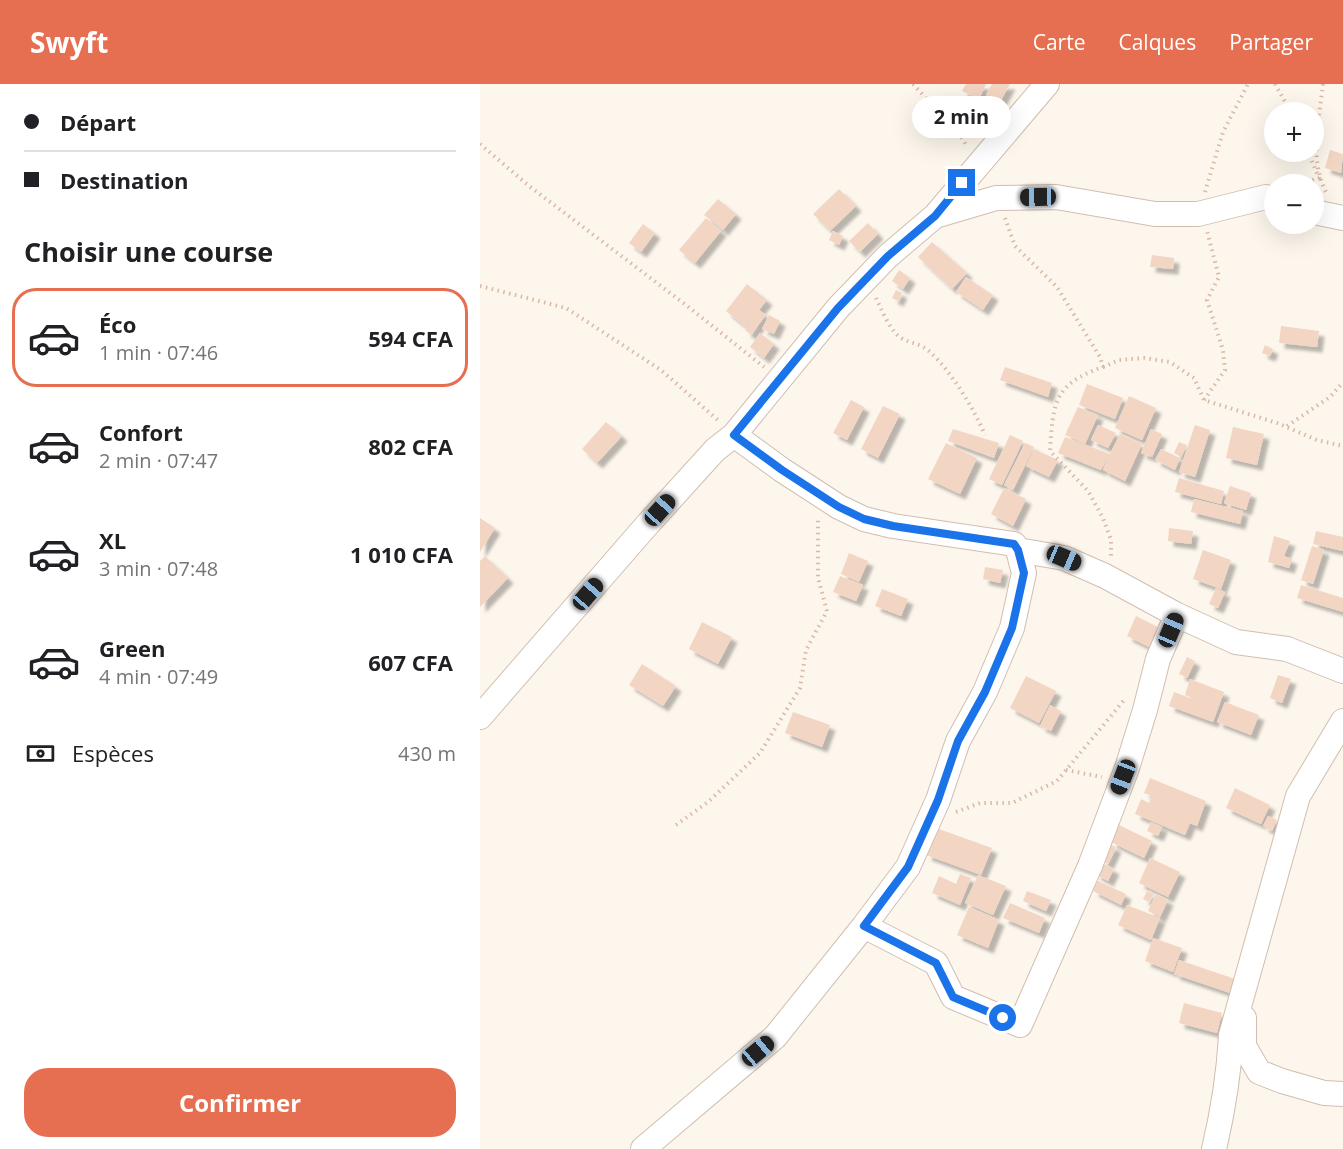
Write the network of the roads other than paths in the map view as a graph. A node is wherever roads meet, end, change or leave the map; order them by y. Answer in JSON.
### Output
{"nodes":[{"id":1,"x":1047,"y":84,"type":"edge"},
{"id":2,"x":1264,"y":197,"type":"edge"},
{"id":3,"x":1324,"y":214,"type":"edge"},
{"id":4,"x":935,"y":216,"type":"junction"},
{"id":5,"x":1341,"y":218,"type":"edge"},
{"id":6,"x":734,"y":435,"type":"junction"},
{"id":7,"x":1018,"y":550,"type":"junction"},
{"id":8,"x":1177,"y":615,"type":"junction"},
{"id":9,"x":1343,"y":671,"type":"edge"},
{"id":10,"x":480,"y":717,"type":"edge"},
{"id":11,"x":1343,"y":721,"type":"edge"},
{"id":12,"x":864,"y":926,"type":"junction"},
{"id":13,"x":1243,"y":986,"type":"junction"},
{"id":14,"x":1343,"y":1094,"type":"edge"},
{"id":15,"x":643,"y":1149,"type":"edge"},
{"id":16,"x":1214,"y":1149,"type":"edge"}],
"edges":[{"from":1,"to":4,"type":"street"},
{"from":2,"to":4,"type":"street"},
{"from":3,"to":5,"type":"street"},
{"from":4,"to":6,"type":"street"},
{"from":6,"to":7,"type":"street"},
{"from":6,"to":10,"type":"street"},
{"from":7,"to":8,"type":"street"},
{"from":7,"to":12,"type":"street"},
{"from":8,"to":9,"type":"street"},
{"from":8,"to":12,"type":"street"},
{"from":11,"to":13,"type":"street"},
{"from":12,"to":15,"type":"street"},
{"from":13,"to":14,"type":"street"},
{"from":13,"to":16,"type":"street"}]}
